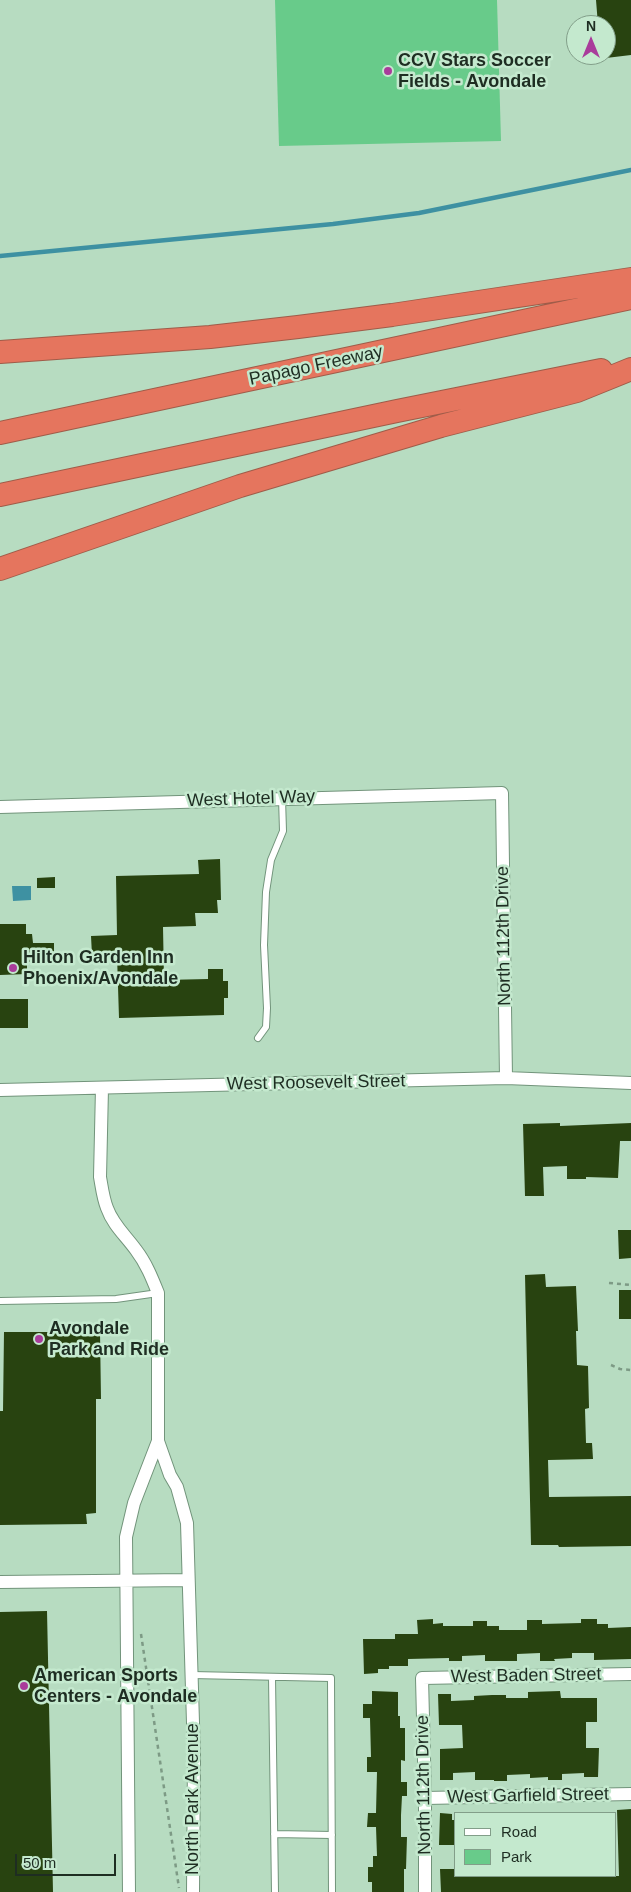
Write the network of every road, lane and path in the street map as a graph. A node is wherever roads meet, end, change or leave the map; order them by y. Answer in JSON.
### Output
{"nodes":[{"id":1,"x":631,"y":279,"type":"edge"},
{"id":2,"x":631,"y":298,"type":"edge"},
{"id":3,"x":0,"y":352,"type":"edge"},
{"id":4,"x":631,"y":364,"type":"edge"},
{"id":5,"x":631,"y":369,"type":"edge"},
{"id":6,"x":0,"y":434,"type":"edge"},
{"id":7,"x":0,"y":495,"type":"edge"},
{"id":8,"x":0,"y":569,"type":"edge"},
{"id":9,"x":502,"y":793,"type":"joint"},
{"id":10,"x":282,"y":798,"type":"junction"},
{"id":11,"x":0,"y":807,"type":"edge"},
{"id":12,"x":258,"y":1038,"type":"dead end"},
{"id":13,"x":506,"y":1078,"type":"junction"},
{"id":14,"x":631,"y":1083,"type":"edge"},
{"id":15,"x":102,"y":1088,"type":"junction"},
{"id":16,"x":0,"y":1090,"type":"edge"},
{"id":17,"x":609,"y":1283,"type":"dead end"},
{"id":18,"x":631,"y":1285,"type":"edge"},
{"id":19,"x":158,"y":1293,"type":"junction"},
{"id":20,"x":0,"y":1301,"type":"edge"},
{"id":21,"x":611,"y":1365,"type":"dead end"},
{"id":22,"x":631,"y":1370,"type":"edge"},
{"id":23,"x":158,"y":1441,"type":"junction"},
{"id":24,"x":188,"y":1580,"type":"junction"},
{"id":25,"x":126,"y":1581,"type":"junction"},
{"id":26,"x":0,"y":1582,"type":"edge"},
{"id":27,"x":140,"y":1628,"type":"dead end"},
{"id":28,"x":631,"y":1674,"type":"edge"},
{"id":29,"x":192,"y":1675,"type":"junction"},
{"id":30,"x":272,"y":1677,"type":"junction"},
{"id":31,"x":422,"y":1678,"type":"joint"},
{"id":32,"x":631,"y":1794,"type":"edge"},
{"id":33,"x":425,"y":1798,"type":"junction"},
{"id":34,"x":274,"y":1834,"type":"junction"},
{"id":35,"x":332,"y":1835,"type":"junction"},
{"id":36,"x":129,"y":1892,"type":"edge"},
{"id":37,"x":180,"y":1892,"type":"edge"},
{"id":38,"x":193,"y":1892,"type":"edge"},
{"id":39,"x":275,"y":1892,"type":"edge"},
{"id":40,"x":332,"y":1892,"type":"edge"},
{"id":41,"x":425,"y":1892,"type":"edge"}],
"edges":[{"from":1,"to":3,"type":"highway"},
{"from":2,"to":6,"type":"highway","name":"Papago Freeway"},
{"from":4,"to":7,"type":"highway"},
{"from":5,"to":8,"type":"highway"},
{"from":9,"to":10,"type":"street","name":"West Hotel Way"},
{"from":9,"to":13,"type":"street","name":"North 112th Drive"},
{"from":10,"to":11,"type":"street","name":"West Hotel Way"},
{"from":10,"to":12,"type":"lane"},
{"from":13,"to":14,"type":"street","name":"West Roosevelt Street"},
{"from":13,"to":15,"type":"street","name":"West Roosevelt Street"},
{"from":15,"to":16,"type":"street","name":"West Roosevelt Street"},
{"from":15,"to":19,"type":"street","name":"North Park Avenue"},
{"from":17,"to":18,"type":"path"},
{"from":19,"to":20,"type":"lane"},
{"from":19,"to":23,"type":"street","name":"North Park Avenue"},
{"from":21,"to":22,"type":"path"},
{"from":23,"to":24,"type":"street","name":"North Park Avenue"},
{"from":23,"to":25,"type":"street","name":"North Park Avenue"},
{"from":24,"to":25,"type":"street"},
{"from":24,"to":29,"type":"street","name":"North Park Avenue"},
{"from":25,"to":26,"type":"street"},
{"from":25,"to":36,"type":"street","name":"North Park Avenue"},
{"from":27,"to":37,"type":"path"},
{"from":28,"to":31,"type":"street","name":"West Baden Street"},
{"from":29,"to":30,"type":"lane"},
{"from":29,"to":38,"type":"street","name":"North Park Avenue"},
{"from":30,"to":34,"type":"lane"},
{"from":30,"to":35,"type":"lane"},
{"from":31,"to":33,"type":"street","name":"North 112th Drive"},
{"from":32,"to":33,"type":"street","name":"West Garfield Street"},
{"from":33,"to":41,"type":"street","name":"North 112th Drive"},
{"from":34,"to":35,"type":"lane"},
{"from":34,"to":39,"type":"lane"},
{"from":35,"to":40,"type":"lane"}]}
